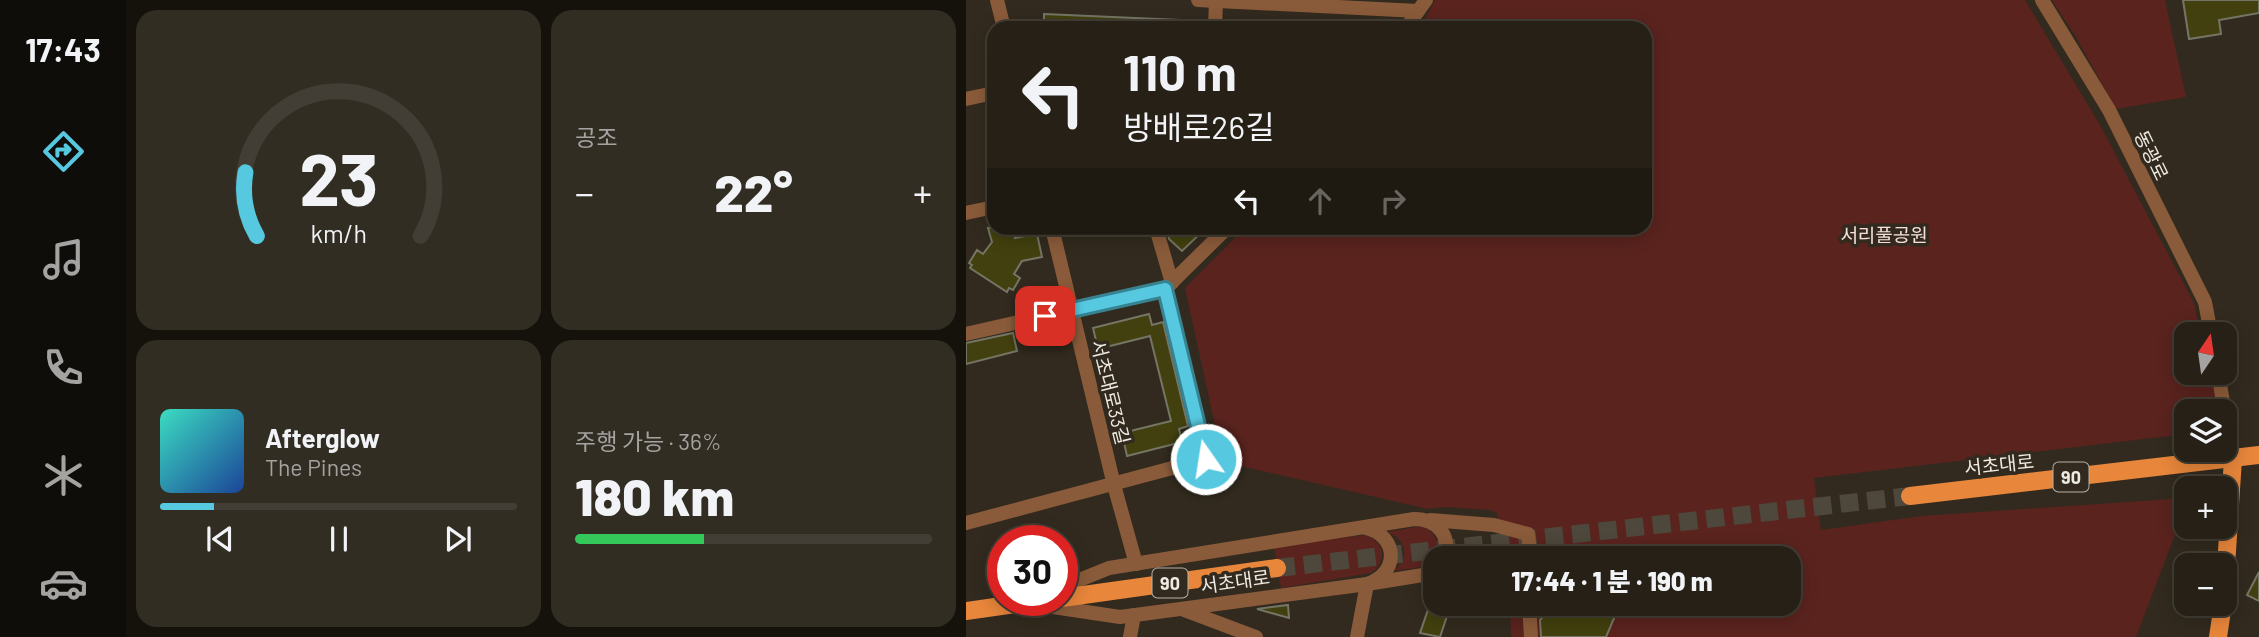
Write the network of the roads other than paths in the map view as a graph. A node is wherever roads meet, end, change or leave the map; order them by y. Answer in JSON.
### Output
{"nodes":[{"id":1,"x":997,"y":0,"type":"edge"},
{"id":2,"x":1198,"y":0,"type":"edge"},
{"id":3,"x":1216,"y":0,"type":"edge"},
{"id":4,"x":2042,"y":0,"type":"edge"},
{"id":5,"x":1422,"y":5,"type":"edge"},
{"id":6,"x":1002,"y":21,"type":"edge"},
{"id":7,"x":1215,"y":21,"type":"edge"},
{"id":8,"x":1411,"y":21,"type":"edge"},
{"id":9,"x":987,"y":94,"type":"edge"},
{"id":10,"x":966,"y":99,"type":"edge"},
{"id":11,"x":987,"y":208,"type":"edge"},
{"id":12,"x":966,"y":213,"type":"edge"},
{"id":13,"x":1054,"y":235,"type":"edge"},
{"id":14,"x":1157,"y":235,"type":"edge"},
{"id":15,"x":1220,"y":235,"type":"edge"},
{"id":16,"x":1168,"y":286,"type":"junction"},
{"id":17,"x":1071,"y":310,"type":"junction"},
{"id":18,"x":2208,"y":322,"type":"edge"},
{"id":19,"x":966,"y":334,"type":"edge"},
{"id":20,"x":2259,"y":455,"type":"edge"},
{"id":21,"x":2237,"y":458,"type":"edge"},
{"id":22,"x":2207,"y":462,"type":"edge"},
{"id":23,"x":2233,"y":462,"type":"edge"},
{"id":24,"x":1114,"y":485,"type":"junction"},
{"id":25,"x":1910,"y":496,"type":"tunnel mouth"},
{"id":26,"x":1423,"y":519,"type":"junction"},
{"id":27,"x":966,"y":523,"type":"edge"},
{"id":28,"x":1359,"y":529,"type":"junction"},
{"id":29,"x":1446,"y":546,"type":"edge"},
{"id":30,"x":1530,"y":546,"type":"edge"},
{"id":31,"x":2227,"y":553,"type":"edge"},
{"id":32,"x":1136,"y":564,"type":"junction"},
{"id":33,"x":1278,"y":568,"type":"tunnel mouth"},
{"id":34,"x":1423,"y":575,"type":"edge"},
{"id":35,"x":1078,"y":581,"type":"edge"},
{"id":36,"x":1367,"y":584,"type":"junction"},
{"id":37,"x":1078,"y":596,"type":"edge"},
{"id":38,"x":987,"y":608,"type":"edge"},
{"id":39,"x":1078,"y":610,"type":"edge"},
{"id":40,"x":1182,"y":610,"type":"junction"},
{"id":41,"x":966,"y":611,"type":"edge"},
{"id":42,"x":1134,"y":615,"type":"junction"},
{"id":43,"x":1530,"y":616,"type":"edge"},
{"id":44,"x":2221,"y":616,"type":"edge"},
{"id":45,"x":1130,"y":637,"type":"edge"},
{"id":46,"x":1256,"y":637,"type":"edge"},
{"id":47,"x":1357,"y":637,"type":"edge"},
{"id":48,"x":1531,"y":637,"type":"edge"},
{"id":49,"x":2218,"y":637,"type":"edge"}],
"edges":[{"from":1,"to":6,"type":"street"},
{"from":2,"to":3,"type":"street"},
{"from":3,"to":5,"type":"street"},
{"from":3,"to":7,"type":"street"},
{"from":4,"to":18,"type":"street","name":"동광로"},
{"from":5,"to":8,"type":"street"},
{"from":9,"to":10,"type":"street"},
{"from":11,"to":12,"type":"street"},
{"from":13,"to":17,"type":"street","name":"서초대로33길"},
{"from":14,"to":16,"type":"street"},
{"from":15,"to":16,"type":"street"},
{"from":16,"to":17,"type":"street"},
{"from":16,"to":24,"type":"street"},
{"from":17,"to":19,"type":"street"},
{"from":17,"to":24,"type":"street","name":"서초대로33길"},
{"from":20,"to":21,"type":"main road","name":"서초대로","number":"90"},
{"from":22,"to":25,"type":"main road","name":"서초대로","number":"90"},
{"from":23,"to":31,"type":"main road"},
{"from":24,"to":27,"type":"street"},
{"from":24,"to":32,"type":"street","name":"서초대로33길"},
{"from":26,"to":28,"type":"street","name":"서초대로"},
{"from":26,"to":29,"type":"street"},
{"from":26,"to":30,"type":"street","name":"서초대로"},
{"from":28,"to":32,"type":"street","name":"서초대로"},
{"from":28,"to":36,"type":"street"},
{"from":32,"to":35,"type":"street","name":"서초대로"},
{"from":33,"to":37,"type":"main road","name":"서초대로","number":"90"},
{"from":34,"to":36,"type":"street","name":"서초대로"},
{"from":36,"to":40,"type":"street","name":"서초대로"},
{"from":36,"to":47,"type":"street"},
{"from":38,"to":41,"type":"main road","name":"서초대로"},
{"from":39,"to":42,"type":"street","name":"서초대로"},
{"from":40,"to":42,"type":"street","name":"서초대로"},
{"from":40,"to":46,"type":"street"},
{"from":42,"to":45,"type":"street"},
{"from":43,"to":48,"type":"street"},
{"from":44,"to":49,"type":"main road"}]}
